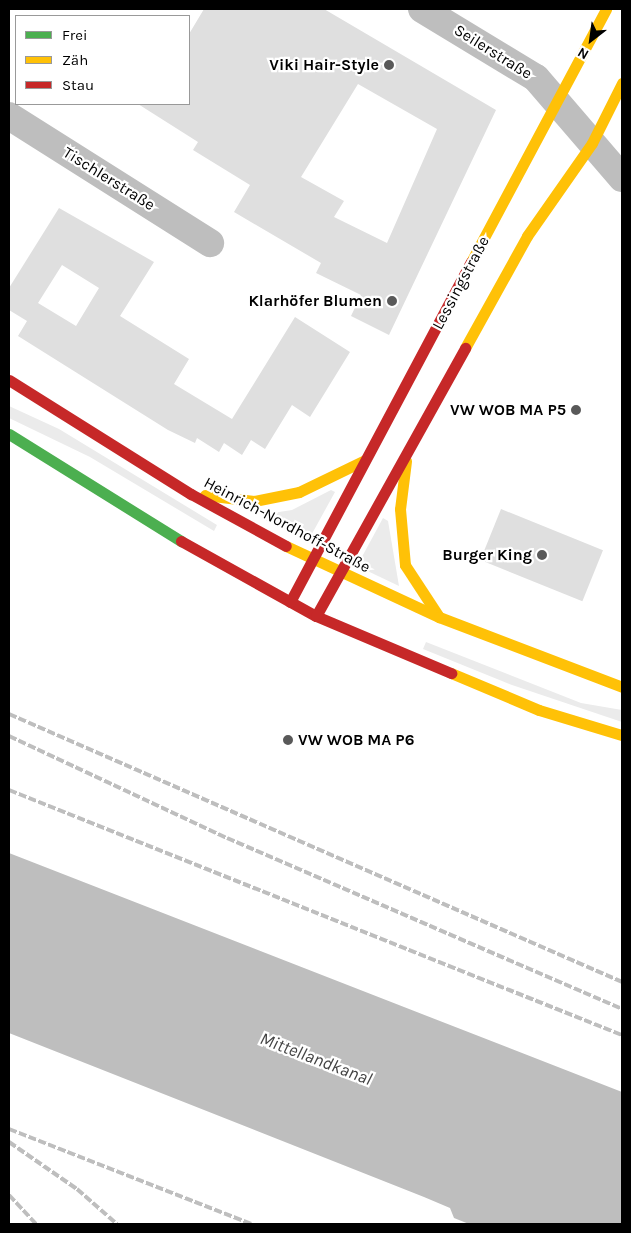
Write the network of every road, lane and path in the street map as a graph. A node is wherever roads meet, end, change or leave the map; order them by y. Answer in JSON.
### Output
{"nodes":[{"id":1,"x":422,"y":9,"type":"edge"},
{"id":2,"x":606,"y":9,"type":"edge"},
{"id":3,"x":622,"y":83,"type":"edge"},
{"id":4,"x":556,"y":105,"type":"junction"},
{"id":5,"x":9,"y":116,"type":"edge"},
{"id":6,"x":592,"y":143,"type":"junction"},
{"id":7,"x":622,"y":178,"type":"edge"},
{"id":8,"x":210,"y":243,"type":"dead end"},
{"id":9,"x":9,"y":380,"type":"edge"},
{"id":10,"x":9,"y":434,"type":"edge"},
{"id":11,"x":408,"y":448,"type":"junction"},
{"id":12,"x":365,"y":460,"type":"junction"},
{"id":13,"x":192,"y":494,"type":"junction"},
{"id":14,"x":312,"y":560,"type":"junction"},
{"id":15,"x":338,"y":573,"type":"junction"},
{"id":16,"x":290,"y":602,"type":"junction"},
{"id":17,"x":316,"y":616,"type":"junction"},
{"id":18,"x":439,"y":618,"type":"junction"},
{"id":19,"x":622,"y":687,"type":"edge"},
{"id":20,"x":622,"y":735,"type":"edge"}],
"edges":[{"from":1,"to":4,"type":"street","name":"Seilerstraße"},
{"from":2,"to":4,"type":"street","name":"Lessingstraße"},
{"from":3,"to":6,"type":"street","name":"Lessingstraße"},
{"from":4,"to":6,"type":"street"},
{"from":4,"to":12,"type":"street","name":"Lessingstraße"},
{"from":5,"to":8,"type":"street","name":"Tischlerstraße"},
{"from":6,"to":7,"type":"street"},
{"from":6,"to":11,"type":"street","name":"Lessingstraße"},
{"from":9,"to":13,"type":"street","name":"Heinrich-Nordhoff-Straße"},
{"from":10,"to":16,"type":"street"},
{"from":11,"to":15,"type":"street","name":"Lessingstraße"},
{"from":11,"to":18,"type":"street","name":"Lessingstraße"},
{"from":12,"to":13,"type":"street"},
{"from":12,"to":14,"type":"street","name":"Lessingstraße"},
{"from":13,"to":14,"type":"street","name":"Heinrich-Nordhoff-Straße"},
{"from":14,"to":15,"type":"street","name":"Heinrich-Nordhoff-Straße"},
{"from":14,"to":16,"type":"street","name":"Lessingstraße"},
{"from":15,"to":17,"type":"street","name":"Lessingstraße"},
{"from":15,"to":18,"type":"street","name":"Heinrich-Nordhoff-Straße"},
{"from":16,"to":17,"type":"street"},
{"from":17,"to":20,"type":"street"},
{"from":18,"to":19,"type":"street","name":"Heinrich-Nordhoff-Straße"}]}
